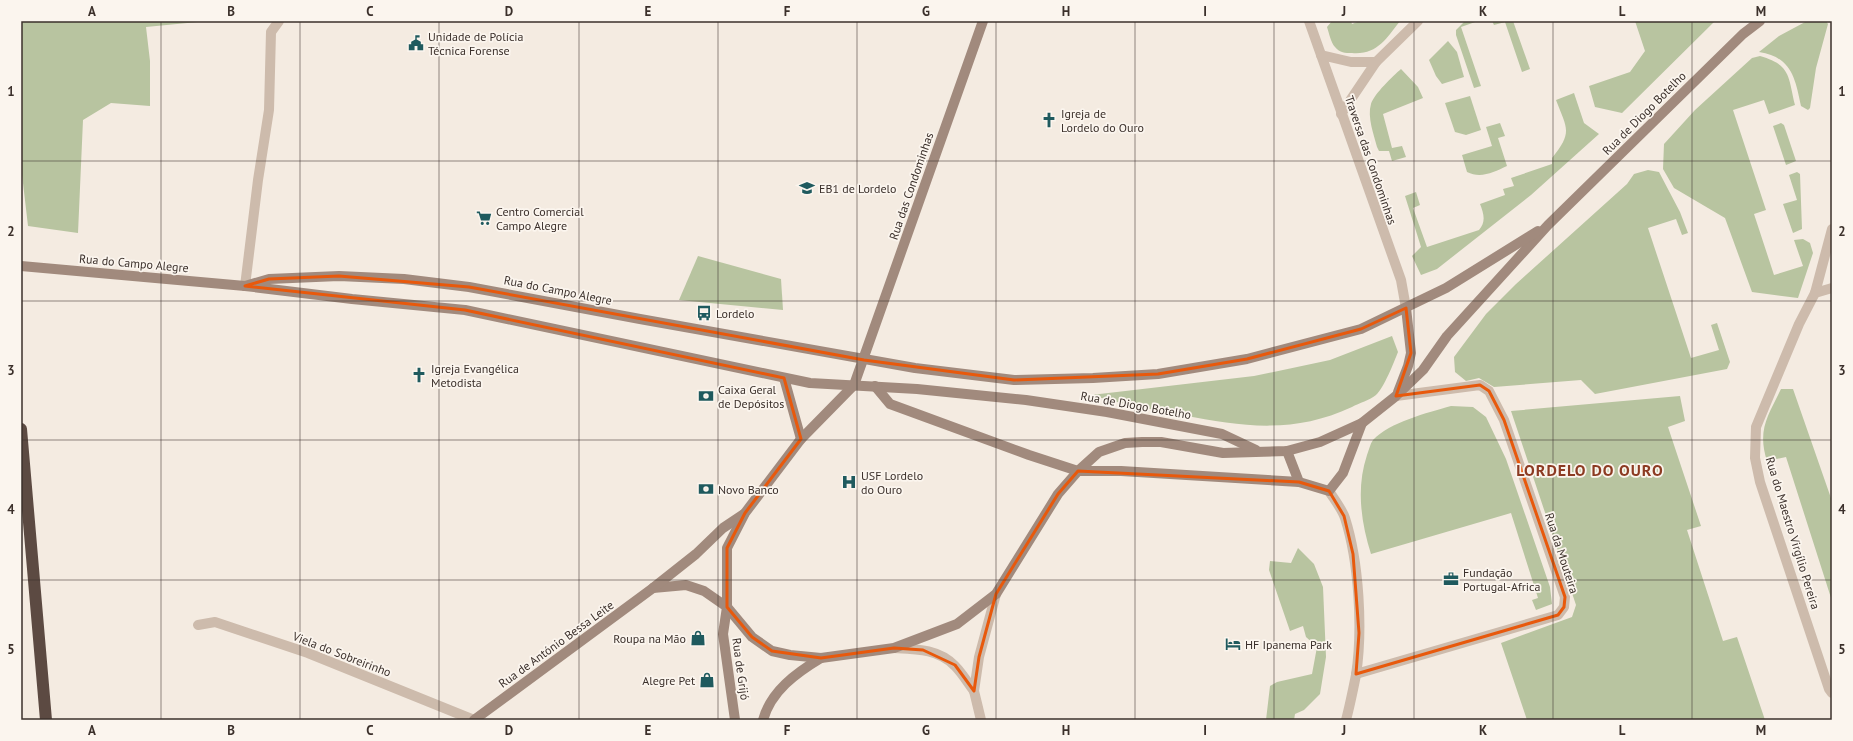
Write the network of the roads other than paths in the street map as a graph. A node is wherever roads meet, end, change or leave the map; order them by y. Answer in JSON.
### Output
{"nodes":[{"id":1,"x":278,"y":21,"type":"edge"},
{"id":2,"x":983,"y":21,"type":"edge"},
{"id":3,"x":1309,"y":21,"type":"edge"},
{"id":4,"x":1418,"y":21,"type":"edge"},
{"id":5,"x":1760,"y":21,"type":"edge"},
{"id":6,"x":1321,"y":55,"type":"junction"},
{"id":7,"x":1376,"y":62,"type":"junction"},
{"id":8,"x":1341,"y":114,"type":"junction"},
{"id":9,"x":1548,"y":225,"type":"junction"},
{"id":10,"x":1832,"y":229,"type":"edge"},
{"id":11,"x":21,"y":266,"type":"edge"},
{"id":12,"x":245,"y":286,"type":"junction"},
{"id":13,"x":1832,"y":288,"type":"edge"},
{"id":14,"x":1815,"y":293,"type":"junction"},
{"id":15,"x":1406,"y":308,"type":"junction"},
{"id":16,"x":864,"y":360,"type":"junction"},
{"id":17,"x":784,"y":378,"type":"junction"},
{"id":18,"x":854,"y":385,"type":"junction"},
{"id":19,"x":874,"y":386,"type":"junction"},
{"id":20,"x":1396,"y":396,"type":"junction"},
{"id":21,"x":1362,"y":423,"type":"junction"},
{"id":22,"x":21,"y":429,"type":"edge"},
{"id":23,"x":801,"y":439,"type":"junction"},
{"id":24,"x":1258,"y":451,"type":"junction"},
{"id":25,"x":1287,"y":451,"type":"junction"},
{"id":26,"x":1078,"y":471,"type":"junction"},
{"id":27,"x":1299,"y":482,"type":"junction"},
{"id":28,"x":1329,"y":491,"type":"junction"},
{"id":29,"x":745,"y":513,"type":"junction"},
{"id":30,"x":653,"y":588,"type":"junction"},
{"id":31,"x":996,"y":594,"type":"junction"},
{"id":32,"x":727,"y":607,"type":"junction"},
{"id":33,"x":198,"y":625,"type":"dead end"},
{"id":34,"x":894,"y":648,"type":"junction"},
{"id":35,"x":821,"y":658,"type":"junction"},
{"id":36,"x":1356,"y":674,"type":"junction"},
{"id":37,"x":974,"y":692,"type":"junction"},
{"id":38,"x":1832,"y":694,"type":"edge"},
{"id":39,"x":46,"y":720,"type":"edge"},
{"id":40,"x":474,"y":720,"type":"edge"},
{"id":41,"x":735,"y":720,"type":"edge"},
{"id":42,"x":763,"y":720,"type":"edge"},
{"id":43,"x":981,"y":720,"type":"edge"},
{"id":44,"x":1346,"y":720,"type":"edge"}],
"edges":[{"from":1,"to":12,"type":"street"},
{"from":2,"to":16,"type":"main road","name":"Rua das Condominhas"},
{"from":3,"to":6,"type":"street","name":"Traversa das Condominhas"},
{"from":4,"to":7,"type":"street"},
{"from":5,"to":9,"type":"main road","name":"Rua de Diogo Botelho"},
{"from":6,"to":7,"type":"street"},
{"from":6,"to":8,"type":"street","name":"Traversa das Condominhas"},
{"from":7,"to":8,"type":"street"},
{"from":8,"to":15,"type":"street","name":"Traversa das Condominhas"},
{"from":9,"to":15,"type":"main road","name":"Rua de Diogo Botelho"},
{"from":9,"to":20,"type":"main road","name":"Rua de Diogo Botelho"},
{"from":10,"to":14,"type":"street","name":"Rua do Maestro Virgílio Pereira"},
{"from":11,"to":12,"type":"main road","name":"Rua do Campo Alegre"},
{"from":12,"to":16,"type":"main road","name":"Rua do Campo Alegre"},
{"from":12,"to":17,"type":"main road","name":"Rua do Campo Alegre"},
{"from":13,"to":14,"type":"street"},
{"from":14,"to":38,"type":"street","name":"Rua do Maestro Virgílio Pereira"},
{"from":15,"to":16,"type":"main road","name":"Rua de Diogo Botelho"},
{"from":15,"to":20,"type":"main road","name":"Rua de Diogo Botelho"},
{"from":16,"to":18,"type":"main road","name":"Rua das Condominhas"},
{"from":17,"to":18,"type":"main road","name":"Rua do Campo Alegre"},
{"from":17,"to":23,"type":"main road"},
{"from":18,"to":19,"type":"main road","name":"Rua de Diogo Botelho"},
{"from":18,"to":23,"type":"main road"},
{"from":19,"to":24,"type":"main road","name":"Rua de Diogo Botelho"},
{"from":19,"to":26,"type":"main road"},
{"from":20,"to":21,"type":"main road","name":"Rua de Diogo Botelho"},
{"from":20,"to":36,"type":"street","name":"Rua da Mouteira"},
{"from":21,"to":25,"type":"main road","name":"Rua de Diogo Botelho"},
{"from":21,"to":28,"type":"main road"},
{"from":22,"to":39,"type":"highway"},
{"from":23,"to":29,"type":"main road"},
{"from":24,"to":25,"type":"main road","name":"Rua de Diogo Botelho"},
{"from":24,"to":26,"type":"main road"},
{"from":25,"to":27,"type":"main road"},
{"from":26,"to":27,"type":"main road"},
{"from":26,"to":31,"type":"main road"},
{"from":27,"to":28,"type":"main road"},
{"from":28,"to":36,"type":"street"},
{"from":29,"to":30,"type":"main road","name":"Rua de António Bessa Leite"},
{"from":29,"to":32,"type":"main road","name":"Rua de Grijó"},
{"from":30,"to":32,"type":"main road"},
{"from":30,"to":40,"type":"main road","name":"Rua de António Bessa Leite"},
{"from":31,"to":34,"type":"main road"},
{"from":31,"to":37,"type":"street"},
{"from":32,"to":35,"type":"main road"},
{"from":32,"to":41,"type":"main road","name":"Rua de Grijó"},
{"from":33,"to":40,"type":"street","name":"Viela do Sobreirinho"},
{"from":34,"to":35,"type":"main road"},
{"from":34,"to":37,"type":"street"},
{"from":35,"to":42,"type":"main road"},
{"from":36,"to":44,"type":"street"},
{"from":37,"to":43,"type":"street"}]}
